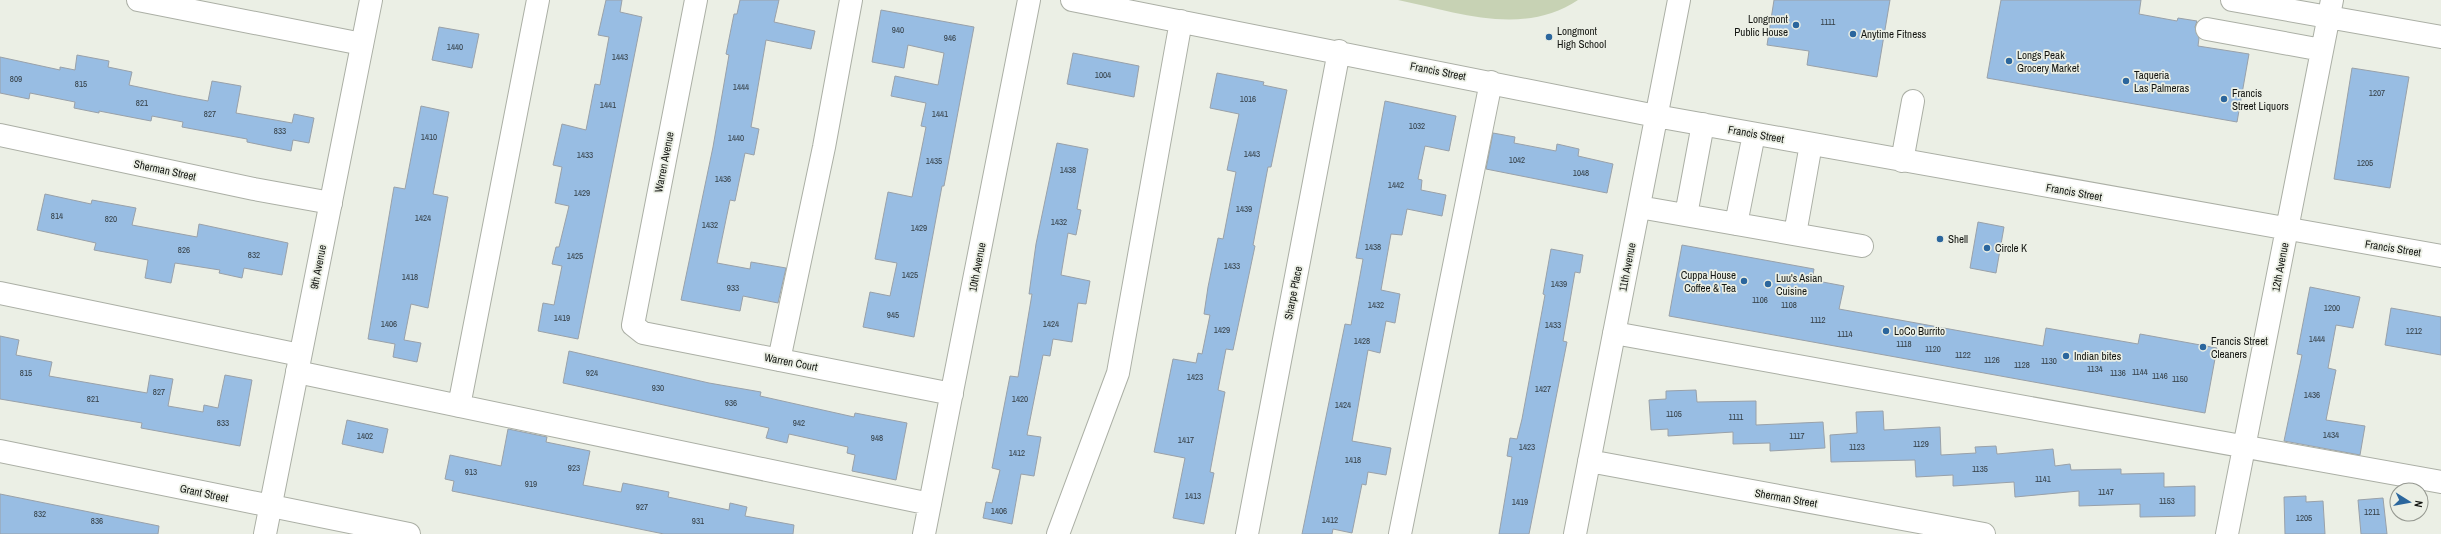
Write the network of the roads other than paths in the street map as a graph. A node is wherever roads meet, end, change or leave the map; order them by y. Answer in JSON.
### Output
{"nodes":[{"id":1,"x":138,"y":0,"type":"edge"},
{"id":2,"x":371,"y":0,"type":"edge"},
{"id":3,"x":538,"y":0,"type":"edge"},
{"id":4,"x":696,"y":0,"type":"edge"},
{"id":5,"x":851,"y":0,"type":"edge"},
{"id":6,"x":1029,"y":0,"type":"edge"},
{"id":7,"x":1072,"y":0,"type":"edge"},
{"id":8,"x":1678,"y":0,"type":"edge"},
{"id":9,"x":2232,"y":0,"type":"edge"},
{"id":10,"x":2331,"y":9,"type":"edge"},
{"id":11,"x":1181,"y":21,"type":"junction"},
{"id":12,"x":2207,"y":29,"type":"dead end"},
{"id":13,"x":2441,"y":38,"type":"edge"},
{"id":14,"x":362,"y":44,"type":"junction"},
{"id":15,"x":2322,"y":50,"type":"junction"},
{"id":16,"x":1339,"y":51,"type":"junction"},
{"id":17,"x":1491,"y":82,"type":"junction"},
{"id":18,"x":1913,"y":101,"type":"dead end"},
{"id":19,"x":1656,"y":116,"type":"junction"},
{"id":20,"x":1702,"y":124,"type":"junction"},
{"id":21,"x":1754,"y":134,"type":"junction"},
{"id":22,"x":0,"y":135,"type":"edge"},
{"id":23,"x":1811,"y":144,"type":"junction"},
{"id":24,"x":1902,"y":160,"type":"junction"},
{"id":25,"x":331,"y":203,"type":"junction"},
{"id":26,"x":1639,"y":207,"type":"junction"},
{"id":27,"x":1686,"y":215,"type":"junction"},
{"id":28,"x":1736,"y":224,"type":"junction"},
{"id":29,"x":2287,"y":230,"type":"junction"},
{"id":30,"x":1795,"y":234,"type":"junction"},
{"id":31,"x":1862,"y":246,"type":"dead end"},
{"id":32,"x":2441,"y":256,"type":"edge"},
{"id":33,"x":0,"y":292,"type":"edge"},
{"id":34,"x":633,"y":325,"type":"joint"},
{"id":35,"x":1614,"y":334,"type":"junction"},
{"id":36,"x":779,"y":360,"type":"junction"},
{"id":37,"x":299,"y":363,"type":"junction"},
{"id":38,"x":952,"y":394,"type":"junction"},
{"id":39,"x":459,"y":406,"type":"junction"},
{"id":40,"x":2244,"y":447,"type":"junction"},
{"id":41,"x":0,"y":451,"type":"edge"},
{"id":42,"x":1589,"y":462,"type":"junction"},
{"id":43,"x":2441,"y":482,"type":"edge"},
{"id":44,"x":930,"y":504,"type":"junction"},
{"id":45,"x":270,"y":506,"type":"junction"},
{"id":46,"x":265,"y":534,"type":"edge"},
{"id":47,"x":409,"y":534,"type":"edge"},
{"id":48,"x":924,"y":534,"type":"edge"},
{"id":49,"x":1058,"y":534,"type":"edge"},
{"id":50,"x":1247,"y":534,"type":"edge"},
{"id":51,"x":1400,"y":534,"type":"edge"},
{"id":52,"x":1575,"y":534,"type":"edge"},
{"id":53,"x":1984,"y":534,"type":"edge"},
{"id":54,"x":2227,"y":534,"type":"edge"}],
"edges":[{"from":1,"to":14,"type":"street"},
{"from":2,"to":14,"type":"street","name":"9th Avenue"},
{"from":3,"to":39,"type":"street"},
{"from":4,"to":34,"type":"street","name":"Warren Avenue"},
{"from":5,"to":36,"type":"street"},
{"from":6,"to":38,"type":"street","name":"10th Avenue"},
{"from":7,"to":11,"type":"street","name":"Francis Street"},
{"from":8,"to":19,"type":"street","name":"11th Avenue"},
{"from":9,"to":10,"type":"street"},
{"from":10,"to":13,"type":"street"},
{"from":10,"to":15,"type":"street","name":"12th Avenue"},
{"from":11,"to":16,"type":"street","name":"Francis Street"},
{"from":11,"to":49,"type":"street"},
{"from":12,"to":15,"type":"street"},
{"from":14,"to":25,"type":"street","name":"9th Avenue"},
{"from":15,"to":29,"type":"street","name":"12th Avenue"},
{"from":16,"to":17,"type":"street","name":"Francis Street"},
{"from":16,"to":50,"type":"street","name":"Sharpe Place"},
{"from":17,"to":19,"type":"street","name":"Francis Street"},
{"from":17,"to":51,"type":"street"},
{"from":18,"to":24,"type":"street"},
{"from":19,"to":20,"type":"street","name":"Francis Street"},
{"from":19,"to":26,"type":"street","name":"11th Avenue"},
{"from":20,"to":21,"type":"street","name":"Francis Street"},
{"from":20,"to":27,"type":"street"},
{"from":21,"to":23,"type":"street","name":"Francis Street"},
{"from":21,"to":28,"type":"street"},
{"from":22,"to":25,"type":"street","name":"Sherman Street"},
{"from":23,"to":24,"type":"street","name":"Francis Street"},
{"from":23,"to":30,"type":"street"},
{"from":24,"to":29,"type":"street","name":"Francis Street"},
{"from":25,"to":37,"type":"street","name":"9th Avenue"},
{"from":26,"to":27,"type":"street"},
{"from":26,"to":35,"type":"street","name":"11th Avenue"},
{"from":27,"to":28,"type":"street"},
{"from":28,"to":30,"type":"street"},
{"from":29,"to":32,"type":"street","name":"Francis Street"},
{"from":29,"to":40,"type":"street","name":"12th Avenue"},
{"from":30,"to":31,"type":"street"},
{"from":33,"to":37,"type":"street"},
{"from":34,"to":36,"type":"street","name":"Warren Court"},
{"from":35,"to":40,"type":"street"},
{"from":35,"to":42,"type":"street","name":"11th Avenue"},
{"from":36,"to":38,"type":"street","name":"Warren Court"},
{"from":37,"to":39,"type":"street"},
{"from":37,"to":45,"type":"street","name":"9th Avenue"},
{"from":38,"to":44,"type":"street","name":"10th Avenue"},
{"from":39,"to":44,"type":"street"},
{"from":40,"to":43,"type":"street"},
{"from":40,"to":54,"type":"street","name":"12th Avenue"},
{"from":41,"to":45,"type":"street","name":"Grant Street"},
{"from":42,"to":52,"type":"street","name":"11th Avenue"},
{"from":42,"to":53,"type":"street","name":"Sherman Street"},
{"from":44,"to":48,"type":"street","name":"10th Avenue"},
{"from":45,"to":46,"type":"street","name":"9th Avenue"},
{"from":45,"to":47,"type":"street","name":"Grant Street"}]}
